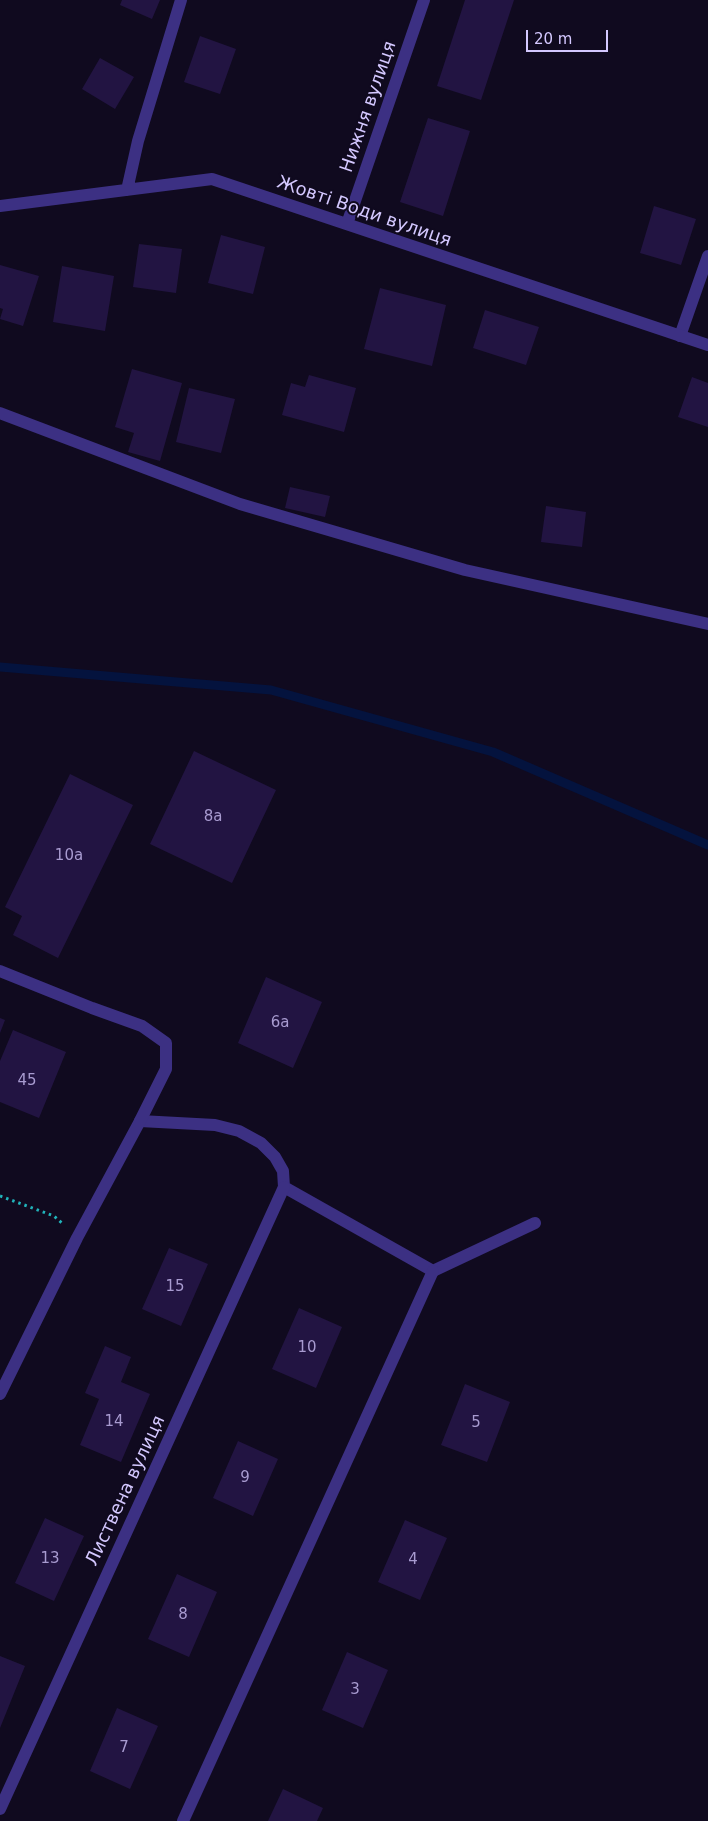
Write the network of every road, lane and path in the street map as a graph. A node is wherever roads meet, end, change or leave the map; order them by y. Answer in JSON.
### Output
{"nodes":[{"id":1,"x":181,"y":0,"type":"edge"},
{"id":2,"x":424,"y":0,"type":"edge"},
{"id":3,"x":127,"y":190,"type":"junction"},
{"id":4,"x":0,"y":206,"type":"edge"},
{"id":5,"x":347,"y":224,"type":"junction"},
{"id":6,"x":708,"y":256,"type":"edge"},
{"id":7,"x":680,"y":336,"type":"junction"},
{"id":8,"x":708,"y":345,"type":"edge"},
{"id":9,"x":0,"y":413,"type":"edge"},
{"id":10,"x":708,"y":624,"type":"edge"},
{"id":11,"x":0,"y":971,"type":"edge"},
{"id":12,"x":140,"y":1120,"type":"junction"},
{"id":13,"x":284,"y":1187,"type":"junction"},
{"id":14,"x":0,"y":1196,"type":"edge"},
{"id":15,"x":534,"y":1223,"type":"dead end"},
{"id":16,"x":77,"y":1238,"type":"junction"},
{"id":17,"x":433,"y":1271,"type":"junction"},
{"id":18,"x":0,"y":1394,"type":"edge"},
{"id":19,"x":0,"y":1809,"type":"edge"},
{"id":20,"x":183,"y":1821,"type":"edge"}],
"edges":[{"from":1,"to":3,"type":"street"},
{"from":2,"to":5,"type":"street","name":"Нижня вулиця"},
{"from":3,"to":4,"type":"street","name":"Жовті Води вулиця"},
{"from":3,"to":5,"type":"street","name":"Жовті Води вулиця"},
{"from":5,"to":7,"type":"street","name":"Жовті Води вулиця"},
{"from":6,"to":7,"type":"street"},
{"from":7,"to":8,"type":"street","name":"Жовті Води вулиця"},
{"from":9,"to":10,"type":"street"},
{"from":11,"to":12,"type":"street"},
{"from":12,"to":13,"type":"street"},
{"from":12,"to":16,"type":"street"},
{"from":13,"to":17,"type":"street"},
{"from":13,"to":19,"type":"street","name":"Листвена вулиця"},
{"from":14,"to":16,"type":"path"},
{"from":15,"to":17,"type":"street"},
{"from":16,"to":18,"type":"street"},
{"from":17,"to":20,"type":"street"}]}
